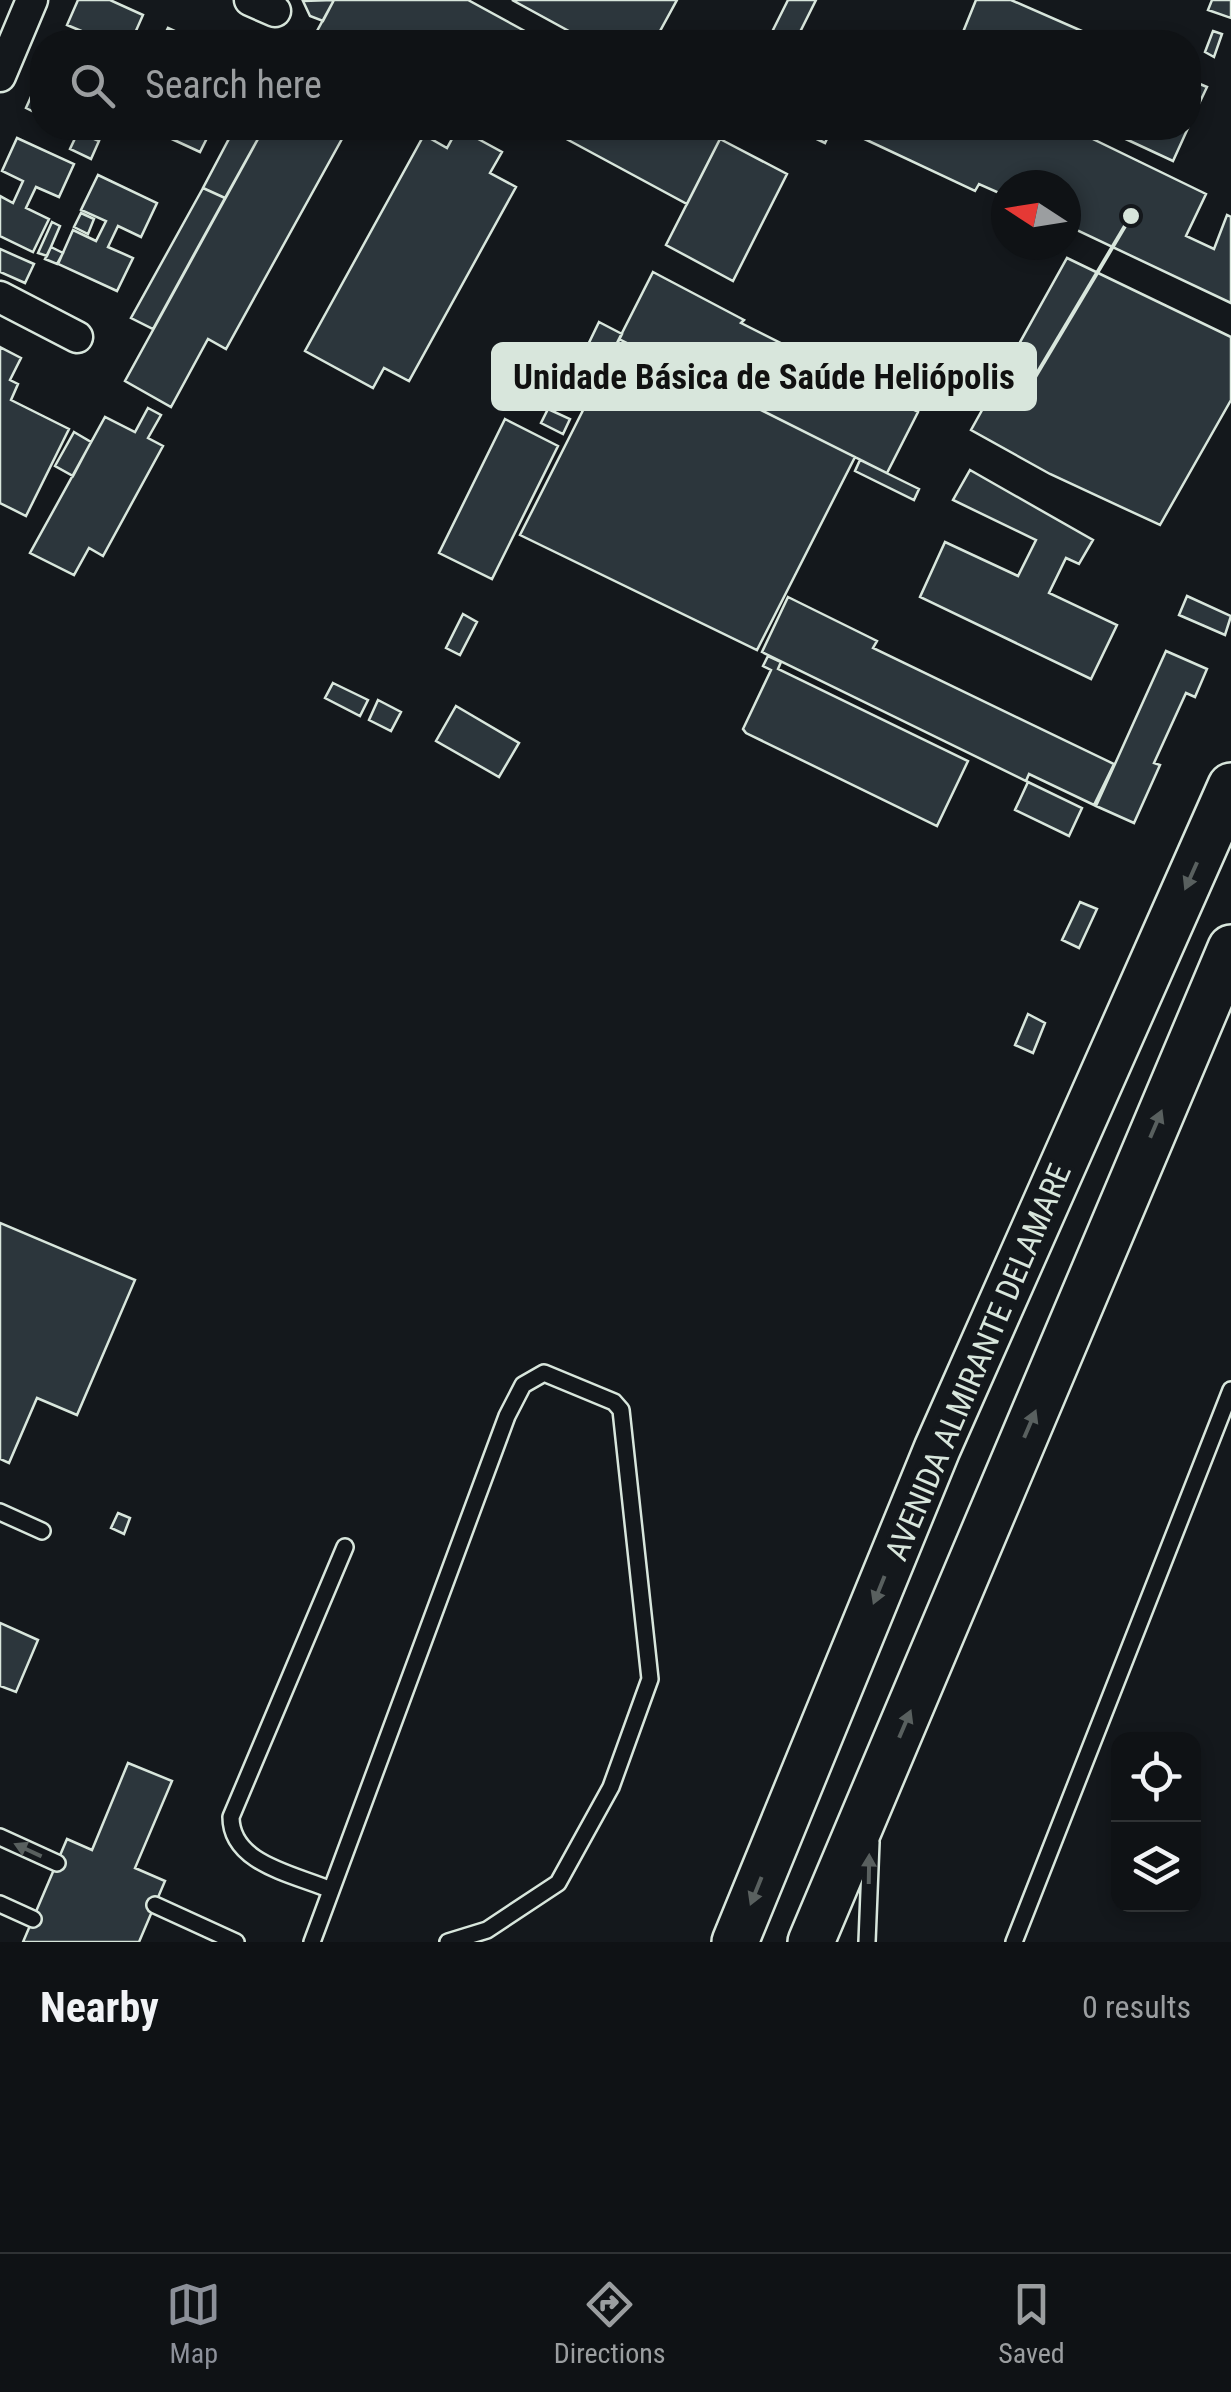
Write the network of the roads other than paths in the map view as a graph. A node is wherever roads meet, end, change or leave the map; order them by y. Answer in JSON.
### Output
{"nodes":[{"id":1,"x":32,"y":0,"type":"edge"},
{"id":2,"x":0,"y":76,"type":"edge"},
{"id":3,"x":0,"y":297,"type":"edge"},
{"id":4,"x":77,"y":337,"type":"dead end"},
{"id":5,"x":1231,"y":786,"type":"edge"},
{"id":6,"x":1231,"y":948,"type":"edge"},
{"id":7,"x":1231,"y":1390,"type":"edge"},
{"id":8,"x":0,"y":1512,"type":"edge"},
{"id":9,"x":42,"y":1531,"type":"dead end"},
{"id":10,"x":345,"y":1548,"type":"dead end"},
{"id":11,"x":876,"y":1796,"type":"junction"},
{"id":12,"x":0,"y":1837,"type":"edge"},
{"id":13,"x":56,"y":1863,"type":"dead end"},
{"id":14,"x":331,"y":1890,"type":"junction"},
{"id":15,"x":0,"y":1904,"type":"edge"},
{"id":16,"x":155,"y":1905,"type":"dead end"},
{"id":17,"x":33,"y":1919,"type":"dead end"},
{"id":18,"x":236,"y":1942,"type":"edge"},
{"id":19,"x":312,"y":1942,"type":"edge"},
{"id":20,"x":448,"y":1942,"type":"edge"},
{"id":21,"x":734,"y":1942,"type":"edge"},
{"id":22,"x":811,"y":1942,"type":"edge"},
{"id":23,"x":867,"y":1942,"type":"edge"},
{"id":24,"x":1014,"y":1942,"type":"edge"}],
"edges":[{"from":1,"to":2,"type":"street"},
{"from":3,"to":4,"type":"street"},
{"from":5,"to":21,"type":"main road","name":"AVENIDA ALMIRANTE DELAMARE","one_way":true},
{"from":11,"to":6,"type":"main road","one_way":true},
{"from":7,"to":24,"type":"lane"},
{"from":8,"to":9,"type":"lane"},
{"from":10,"to":14,"type":"lane"},
{"from":11,"to":22,"type":"main road"},
{"from":23,"to":11,"type":"lane","one_way":true},
{"from":13,"to":12,"type":"lane","one_way":true},
{"from":14,"to":19,"type":"lane"},
{"from":14,"to":20,"type":"lane"},
{"from":15,"to":17,"type":"lane"},
{"from":16,"to":18,"type":"lane"}]}
